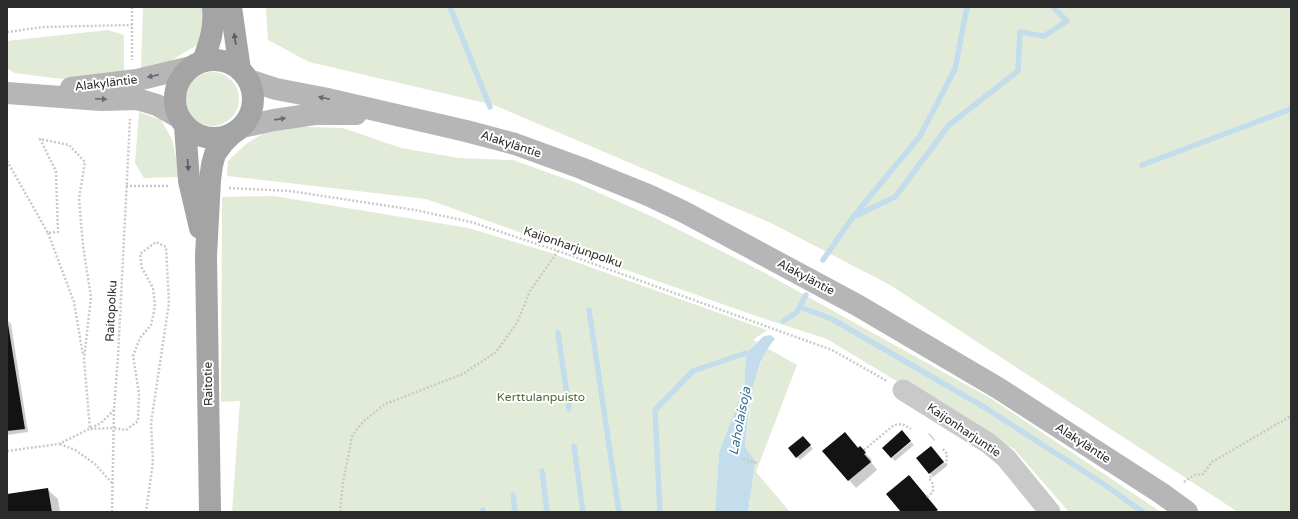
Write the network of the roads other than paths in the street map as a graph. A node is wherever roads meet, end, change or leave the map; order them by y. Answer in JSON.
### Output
{"nodes":[{"id":1,"x":213,"y":7,"type":"edge"},
{"id":2,"x":231,"y":7,"type":"edge"},
{"id":3,"x":197,"y":64,"type":"junction"},
{"id":4,"x":244,"y":75,"type":"junction"},
{"id":5,"x":14,"y":93,"type":"edge"},
{"id":6,"x":390,"y":114,"type":"junction"},
{"id":7,"x":181,"y":122,"type":"junction"},
{"id":8,"x":237,"y":130,"type":"junction"},
{"id":9,"x":206,"y":256,"type":"junction"},
{"id":10,"x":903,"y":390,"type":"road end"},
{"id":11,"x":210,"y":512,"type":"edge"},
{"id":12,"x":1050,"y":512,"type":"edge"},
{"id":13,"x":1188,"y":512,"type":"edge"}],
"edges":[{"from":1,"to":3,"type":"main road"},
{"from":4,"to":2,"type":"main road","one_way":true},
{"from":3,"to":4,"type":"main road"},
{"from":3,"to":5,"type":"main road","name":"Alakyläntie","one_way":true},
{"from":3,"to":7,"type":"main road"},
{"from":6,"to":4,"type":"main road","name":"Alakyläntie","one_way":true},
{"from":4,"to":8,"type":"main road"},
{"from":5,"to":7,"type":"main road","name":"Alakyläntie","one_way":true},
{"from":8,"to":6,"type":"main road","name":"Alakyläntie","one_way":true},
{"from":6,"to":13,"type":"main road","name":"Alakyläntie"},
{"from":7,"to":8,"type":"main road"},
{"from":7,"to":9,"type":"main road","name":"Raitotie","one_way":true},
{"from":8,"to":9,"type":"main road","name":"Raitotie"},
{"from":9,"to":11,"type":"main road","name":"Raitotie"},
{"from":10,"to":12,"type":"street","name":"Kaijonharjuntie"}]}
